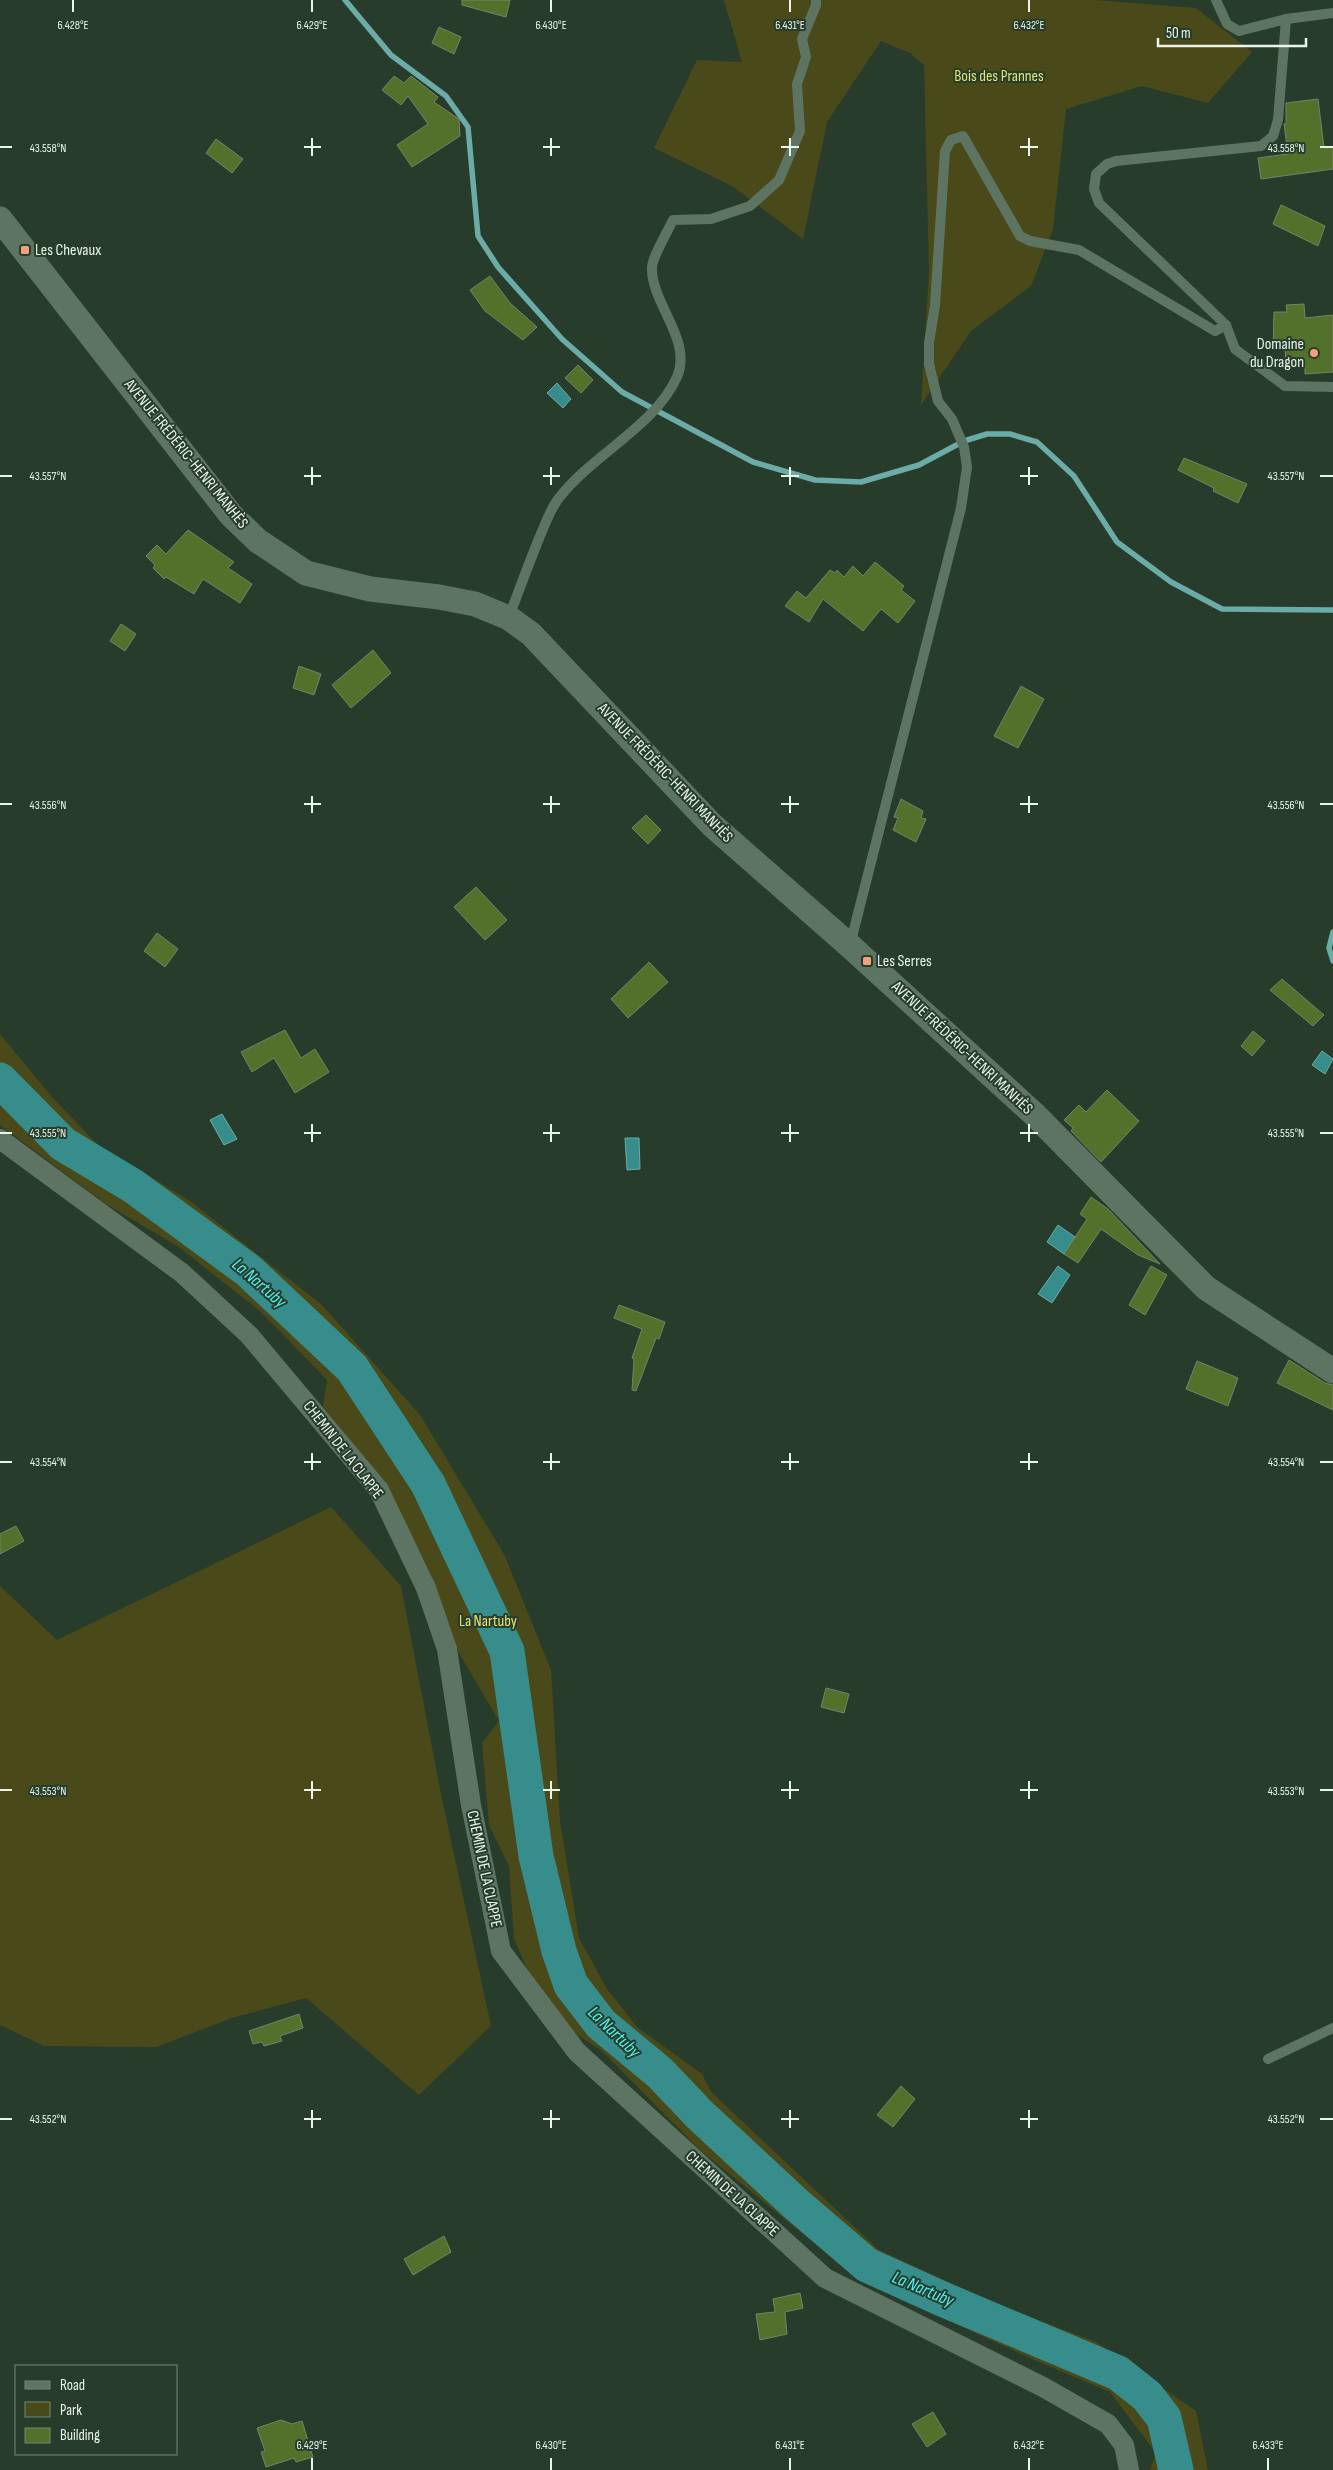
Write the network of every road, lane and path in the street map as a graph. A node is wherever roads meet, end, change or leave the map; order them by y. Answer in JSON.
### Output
{"nodes":[{"id":1,"x":816,"y":0,"type":"edge"},
{"id":2,"x":1216,"y":0,"type":"edge"},
{"id":3,"x":1333,"y":13,"type":"edge"},
{"id":4,"x":1286,"y":19,"type":"junction"},
{"id":5,"x":0,"y":219,"type":"edge"},
{"id":6,"x":1226,"y":325,"type":"junction"},
{"id":7,"x":1333,"y":387,"type":"edge"},
{"id":8,"x":509,"y":618,"type":"junction"},
{"id":9,"x":850,"y":946,"type":"junction"},
{"id":10,"x":0,"y":1139,"type":"edge"},
{"id":11,"x":1333,"y":1371,"type":"edge"},
{"id":12,"x":1333,"y":2028,"type":"edge"},
{"id":13,"x":1268,"y":2059,"type":"dead end"},
{"id":14,"x":1129,"y":2470,"type":"edge"}],
"edges":[{"from":1,"to":8,"type":"lane"},
{"from":2,"to":4,"type":"lane"},
{"from":3,"to":4,"type":"lane"},
{"from":4,"to":6,"type":"lane"},
{"from":5,"to":8,"type":"street","name":"AVENUE FRÉDÉRIC-HENRI MANHÈS"},
{"from":6,"to":7,"type":"lane"},
{"from":6,"to":9,"type":"lane"},
{"from":8,"to":9,"type":"street","name":"AVENUE FRÉDÉRIC-HENRI MANHÈS"},
{"from":9,"to":11,"type":"street","name":"AVENUE FRÉDÉRIC-HENRI MANHÈS"},
{"from":10,"to":14,"type":"street","name":"CHEMIN DE LA CLAPPE"},
{"from":12,"to":13,"type":"lane"}]}
